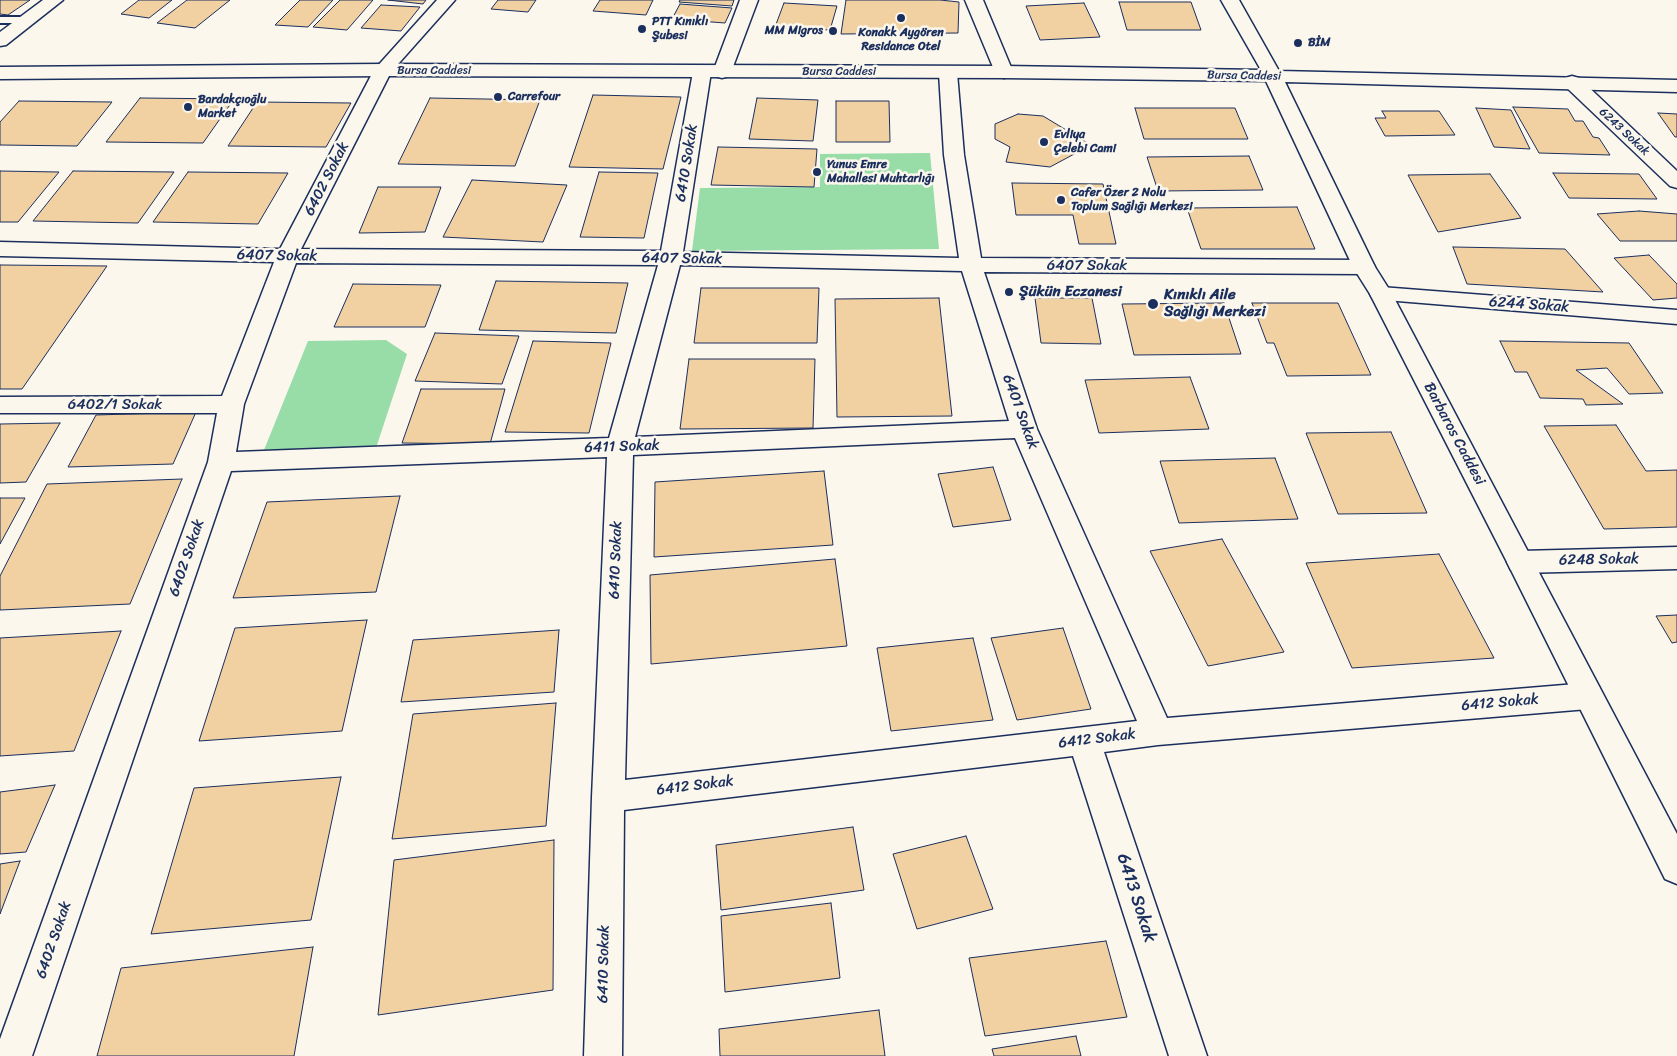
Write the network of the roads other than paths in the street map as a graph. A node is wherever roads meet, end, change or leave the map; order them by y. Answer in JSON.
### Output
{"nodes":[{"id":1,"x":54,"y":0,"type":"edge"},
{"id":2,"x":446,"y":0,"type":"edge"},
{"id":3,"x":749,"y":0,"type":"edge"},
{"id":4,"x":974,"y":0,"type":"edge"},
{"id":5,"x":1230,"y":0,"type":"edge"},
{"id":6,"x":0,"y":20,"type":"edge"},
{"id":7,"x":27,"y":20,"type":"junction"},
{"id":8,"x":0,"y":41,"type":"edge"},
{"id":9,"x":383,"y":70,"type":"junction"},
{"id":10,"x":712,"y":72,"type":"junction"},
{"id":11,"x":1004,"y":72,"type":"junction"},
{"id":12,"x":0,"y":73,"type":"edge"},
{"id":13,"x":948,"y":73,"type":"junction"},
{"id":14,"x":1273,"y":76,"type":"junction"},
{"id":15,"x":1572,"y":82,"type":"junction"},
{"id":16,"x":1677,"y":86,"type":"edge"},
{"id":17,"x":1677,"y":182,"type":"edge"},
{"id":18,"x":0,"y":249,"type":"edge"},
{"id":19,"x":287,"y":256,"type":"junction"},
{"id":20,"x":670,"y":258,"type":"junction"},
{"id":21,"x":971,"y":265,"type":"junction"},
{"id":22,"x":1364,"y":267,"type":"junction"},
{"id":23,"x":1381,"y":294,"type":"junction"},
{"id":24,"x":1677,"y":317,"type":"edge"},
{"id":25,"x":231,"y":404,"type":"junction"},
{"id":26,"x":0,"y":405,"type":"edge"},
{"id":27,"x":1024,"y":429,"type":"junction"},
{"id":28,"x":620,"y":447,"type":"junction"},
{"id":29,"x":221,"y":462,"type":"junction"},
{"id":30,"x":1677,"y":558,"type":"edge"},
{"id":31,"x":1521,"y":562,"type":"junction"},
{"id":32,"x":1588,"y":696,"type":"junction"},
{"id":33,"x":1158,"y":732,"type":"junction"},
{"id":34,"x":1084,"y":741,"type":"junction"},
{"id":35,"x":608,"y":797,"type":"junction"},
{"id":36,"x":1672,"y":851,"type":"edge"},
{"id":37,"x":13,"y":1056,"type":"edge"},
{"id":38,"x":602,"y":1056,"type":"edge"},
{"id":39,"x":1188,"y":1056,"type":"edge"}],
"edges":[{"from":1,"to":7,"type":"street"},
{"from":2,"to":9,"type":"street","name":"6402 Sokak"},
{"from":3,"to":10,"type":"street","name":"6410 Sokak"},
{"from":4,"to":11,"type":"street"},
{"from":5,"to":14,"type":"street","name":"Barbaros Caddesi"},
{"from":6,"to":7,"type":"lane"},
{"from":7,"to":8,"type":"street"},
{"from":9,"to":10,"type":"street","name":"Bursa Caddesi"},
{"from":9,"to":12,"type":"street","name":"Bursa Caddesi"},
{"from":9,"to":19,"type":"street","name":"6402 Sokak"},
{"from":10,"to":13,"type":"street","name":"Bursa Caddesi"},
{"from":10,"to":20,"type":"street","name":"6410 Sokak"},
{"from":11,"to":13,"type":"street","name":"Bursa Caddesi"},
{"from":11,"to":14,"type":"street","name":"Bursa Caddesi"},
{"from":13,"to":21,"type":"street","name":"6401 Sokak"},
{"from":14,"to":15,"type":"street","name":"Bursa Caddesi"},
{"from":14,"to":22,"type":"street","name":"Barbaros Caddesi"},
{"from":15,"to":16,"type":"street","name":"Bursa Caddesi"},
{"from":15,"to":17,"type":"street","name":"6243 Sokak"},
{"from":18,"to":19,"type":"street","name":"6407 Sokak"},
{"from":19,"to":20,"type":"street","name":"6407 Sokak"},
{"from":19,"to":25,"type":"street","name":"6402 Sokak"},
{"from":20,"to":21,"type":"street","name":"6407 Sokak"},
{"from":20,"to":28,"type":"street","name":"6410 Sokak"},
{"from":21,"to":22,"type":"street","name":"6407 Sokak"},
{"from":21,"to":27,"type":"street","name":"6401 Sokak"},
{"from":22,"to":23,"type":"street","name":"Barbaros Caddesi"},
{"from":23,"to":24,"type":"street","name":"6244 Sokak"},
{"from":23,"to":31,"type":"street","name":"Barbaros Caddesi"},
{"from":25,"to":26,"type":"street","name":"6402/1 Sokak"},
{"from":25,"to":29,"type":"street","name":"6402 Sokak"},
{"from":27,"to":28,"type":"street","name":"6411 Sokak"},
{"from":27,"to":33,"type":"street","name":"6401 Sokak"},
{"from":28,"to":29,"type":"street","name":"6411 Sokak"},
{"from":28,"to":35,"type":"street","name":"6410 Sokak"},
{"from":29,"to":37,"type":"street","name":"6402 Sokak"},
{"from":30,"to":31,"type":"street","name":"6248 Sokak"},
{"from":31,"to":32,"type":"street","name":"Barbaros Caddesi"},
{"from":32,"to":33,"type":"street","name":"6412 Sokak"},
{"from":32,"to":36,"type":"street","name":"Barbaros Caddesi"},
{"from":33,"to":34,"type":"street","name":"6412 Sokak"},
{"from":34,"to":35,"type":"street","name":"6412 Sokak"},
{"from":34,"to":39,"type":"street","name":"6413 Sokak"},
{"from":35,"to":38,"type":"street","name":"6410 Sokak"}]}
